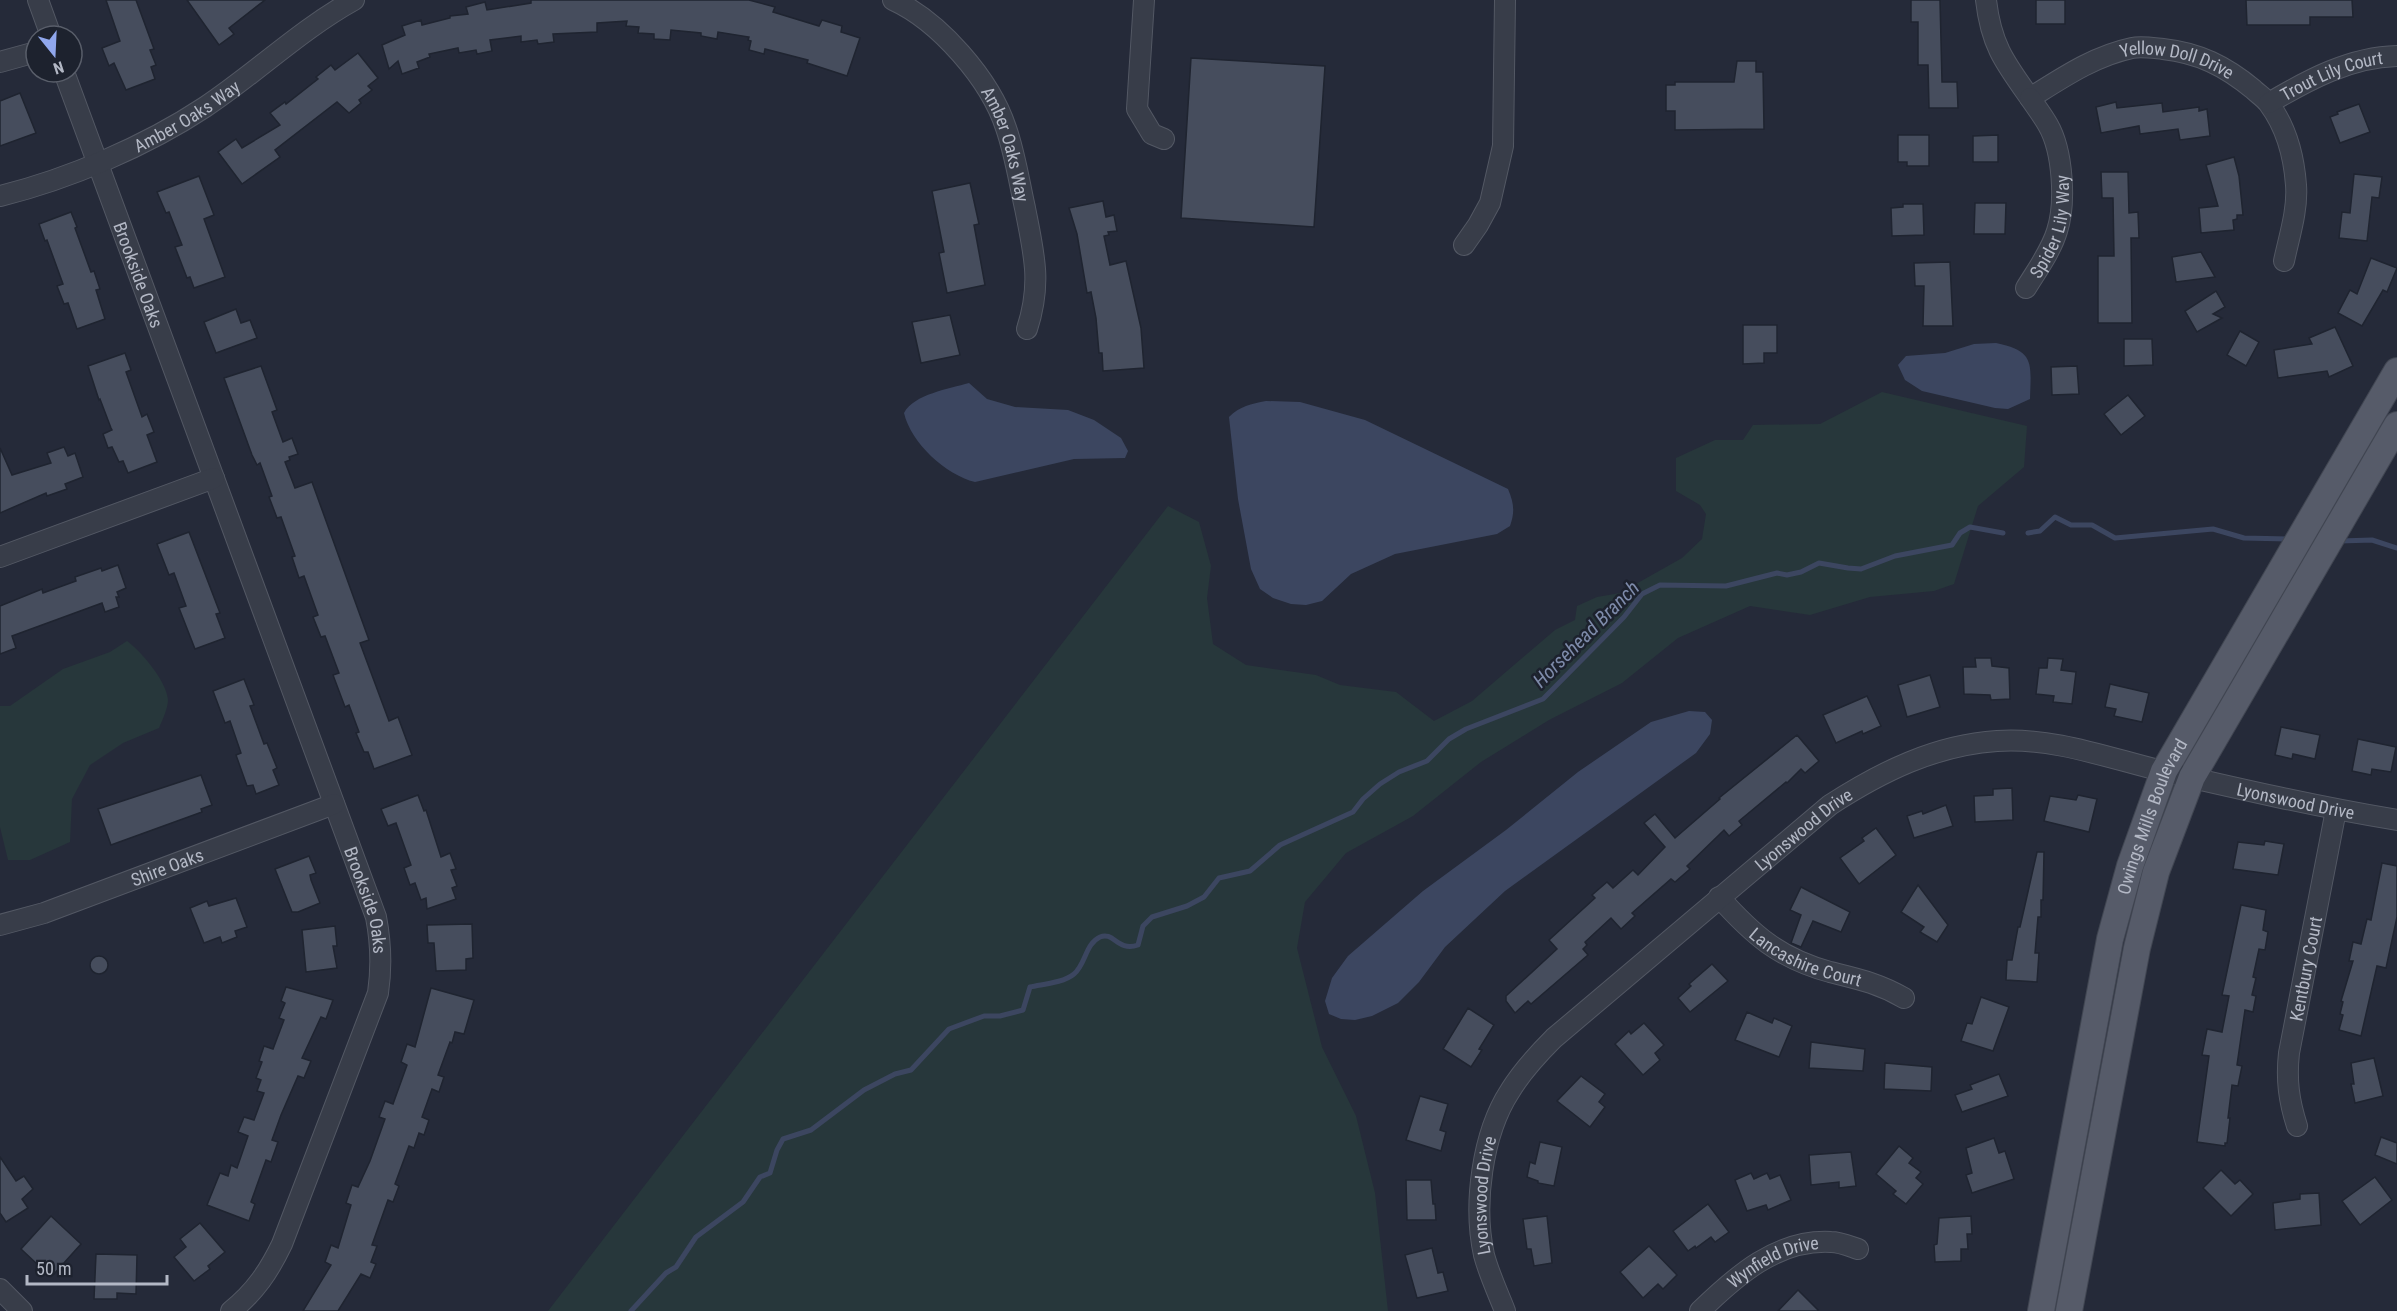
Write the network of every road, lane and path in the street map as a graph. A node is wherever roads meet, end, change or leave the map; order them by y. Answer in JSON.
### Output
{"nodes":[{"id":1,"x":38,"y":0,"type":"edge"},
{"id":2,"x":354,"y":0,"type":"edge"},
{"id":3,"x":893,"y":0,"type":"edge"},
{"id":4,"x":1144,"y":0,"type":"edge"},
{"id":5,"x":1504,"y":0,"type":"edge"},
{"id":6,"x":1986,"y":0,"type":"edge"},
{"id":7,"x":47,"y":24,"type":"edge"},
{"id":8,"x":24,"y":55,"type":"edge"},
{"id":9,"x":2397,"y":56,"type":"edge"},
{"id":10,"x":0,"y":62,"type":"edge"},
{"id":11,"x":68,"y":84,"type":"edge"},
{"id":12,"x":2030,"y":98,"type":"junction"},
{"id":13,"x":2269,"y":103,"type":"junction"},
{"id":14,"x":1164,"y":138,"type":"dead end"},
{"id":15,"x":97,"y":162,"type":"junction"},
{"id":16,"x":0,"y":196,"type":"edge"},
{"id":17,"x":1464,"y":245,"type":"dead end"},
{"id":18,"x":2284,"y":261,"type":"dead end"},
{"id":19,"x":2026,"y":288,"type":"dead end"},
{"id":20,"x":1027,"y":329,"type":"dead end"},
{"id":21,"x":2397,"y":371,"type":"edge"},
{"id":22,"x":2397,"y":425,"type":"edge"},
{"id":23,"x":214,"y":478,"type":"junction"},
{"id":24,"x":0,"y":557,"type":"edge"},
{"id":25,"x":2164,"y":771,"type":"junction"},
{"id":26,"x":2192,"y":777,"type":"junction"},
{"id":27,"x":334,"y":804,"type":"junction"},
{"id":28,"x":2336,"y":810,"type":"junction"},
{"id":29,"x":2397,"y":820,"type":"edge"},
{"id":30,"x":1719,"y":897,"type":"junction"},
{"id":31,"x":0,"y":925,"type":"edge"},
{"id":32,"x":1904,"y":998,"type":"dead end"},
{"id":33,"x":2298,"y":1126,"type":"dead end"},
{"id":34,"x":1858,"y":1249,"type":"dead end"},
{"id":35,"x":0,"y":1289,"type":"edge"},
{"id":36,"x":22,"y":1311,"type":"edge"},
{"id":37,"x":231,"y":1311,"type":"edge"},
{"id":38,"x":1505,"y":1311,"type":"edge"},
{"id":39,"x":1700,"y":1311,"type":"edge"},
{"id":40,"x":2041,"y":1311,"type":"edge"},
{"id":41,"x":2068,"y":1311,"type":"edge"}],
"edges":[{"from":1,"to":7,"type":"street"},
{"from":2,"to":15,"type":"street","name":"Amber Oaks Way"},
{"from":3,"to":20,"type":"street","name":"Amber Oaks Way"},
{"from":4,"to":14,"type":"street"},
{"from":5,"to":17,"type":"street"},
{"from":6,"to":12,"type":"street"},
{"from":8,"to":10,"type":"street"},
{"from":9,"to":13,"type":"street","name":"Trout Lily Court"},
{"from":11,"to":15,"type":"street","name":"Brookside Oaks"},
{"from":12,"to":13,"type":"street","name":"Yellow Doll Drive"},
{"from":12,"to":19,"type":"street","name":"Spider Lily Way"},
{"from":13,"to":18,"type":"street","name":"Yellow Doll Drive"},
{"from":15,"to":16,"type":"street","name":"Amber Oaks Way"},
{"from":15,"to":23,"type":"street","name":"Brookside Oaks"},
{"from":21,"to":25,"type":"main road","name":"Owings Mills Boulevard"},
{"from":22,"to":26,"type":"main road","name":"Owings Mills Boulevard"},
{"from":23,"to":24,"type":"street"},
{"from":23,"to":27,"type":"street","name":"Brookside Oaks"},
{"from":25,"to":26,"type":"street","name":"Lyonswood Drive"},
{"from":25,"to":30,"type":"street","name":"Lyonswood Drive"},
{"from":25,"to":40,"type":"main road","name":"Owings Mills Boulevard"},
{"from":26,"to":28,"type":"street","name":"Lyonswood Drive"},
{"from":26,"to":41,"type":"main road","name":"Owings Mills Boulevard"},
{"from":27,"to":31,"type":"street","name":"Shire Oaks"},
{"from":27,"to":37,"type":"street","name":"Brookside Oaks"},
{"from":28,"to":29,"type":"street","name":"Lyonswood Drive"},
{"from":28,"to":33,"type":"street","name":"Kentbury Court"},
{"from":30,"to":32,"type":"street","name":"Lancashire Court"},
{"from":30,"to":38,"type":"street","name":"Lyonswood Drive"},
{"from":34,"to":39,"type":"street","name":"Wynfield Drive"},
{"from":35,"to":36,"type":"street"}]}
